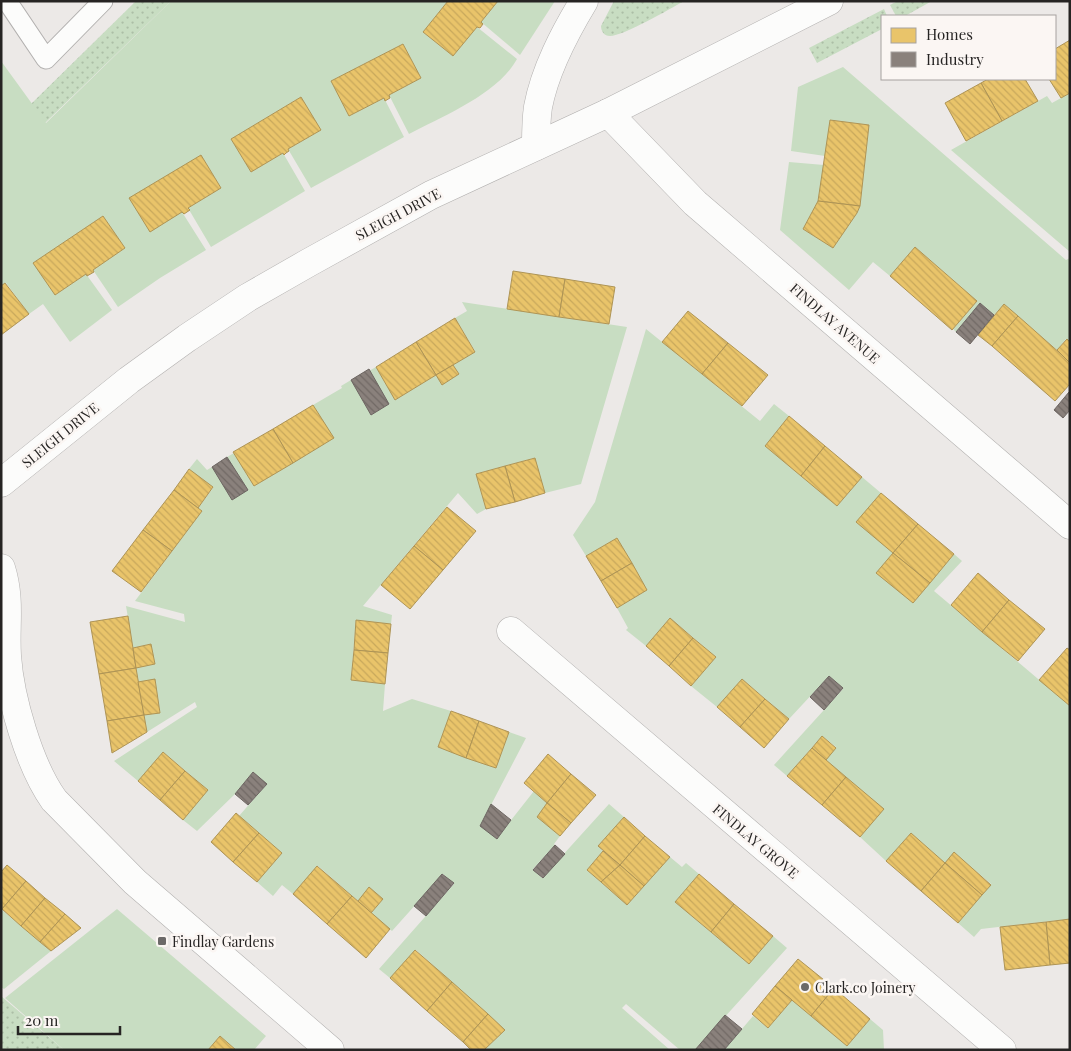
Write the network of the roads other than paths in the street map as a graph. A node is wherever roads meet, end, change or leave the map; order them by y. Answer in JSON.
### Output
{"nodes":[{"id":1,"x":7,"y":1,"type":"edge"},
{"id":2,"x":103,"y":1,"type":"edge"},
{"id":3,"x":584,"y":1,"type":"edge"},
{"id":4,"x":829,"y":1,"type":"edge"},
{"id":5,"x":608,"y":114,"type":"junction"},
{"id":6,"x":536,"y":146,"type":"junction"},
{"id":7,"x":1,"y":483,"type":"edge"},
{"id":8,"x":1070,"y":525,"type":"edge"},
{"id":9,"x":1,"y":568,"type":"edge"},
{"id":10,"x":511,"y":631,"type":"dead end"},
{"id":11,"x":330,"y":1050,"type":"edge"},
{"id":12,"x":1002,"y":1050,"type":"edge"}],
"edges":[{"from":1,"to":2,"type":"lane"},
{"from":3,"to":6,"type":"street"},
{"from":4,"to":5,"type":"street","name":"SLEIGH DRIVE"},
{"from":5,"to":6,"type":"street","name":"SLEIGH DRIVE"},
{"from":5,"to":8,"type":"street","name":"FINDLAY AVENUE"},
{"from":6,"to":7,"type":"street","name":"SLEIGH DRIVE"},
{"from":9,"to":11,"type":"street"},
{"from":10,"to":12,"type":"street","name":"FINDLAY GROVE"}]}
